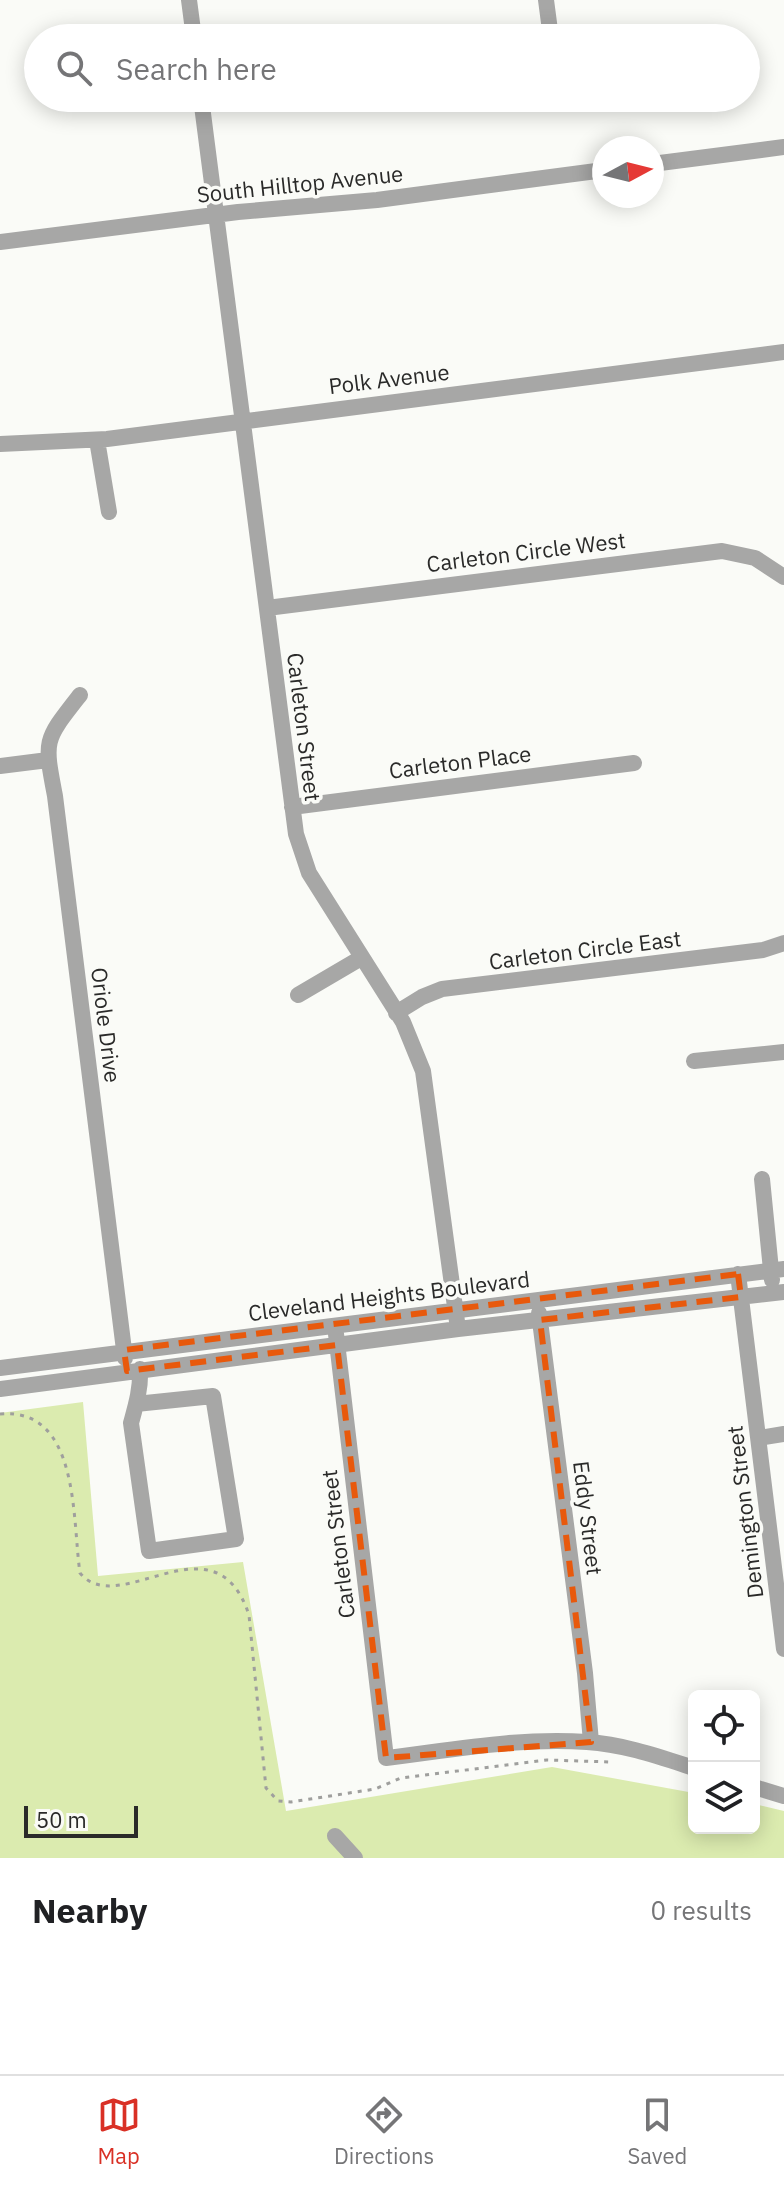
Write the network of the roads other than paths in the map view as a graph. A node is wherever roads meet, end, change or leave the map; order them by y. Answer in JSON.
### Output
{"nodes":[{"id":1,"x":189,"y":0,"type":"edge"},
{"id":2,"x":546,"y":0,"type":"edge"},
{"id":3,"x":192,"y":24,"type":"edge"},
{"id":4,"x":549,"y":24,"type":"edge"},
{"id":5,"x":203,"y":112,"type":"edge"},
{"id":6,"x":784,"y":147,"type":"edge"},
{"id":7,"x":664,"y":162,"type":"edge"},
{"id":8,"x":592,"y":172,"type":"edge"},
{"id":9,"x":216,"y":214,"type":"junction"},
{"id":10,"x":0,"y":242,"type":"edge"},
{"id":11,"x":784,"y":352,"type":"edge"},
{"id":12,"x":242,"y":421,"type":"junction"},
{"id":13,"x":97,"y":440,"type":"junction"},
{"id":14,"x":0,"y":444,"type":"edge"},
{"id":15,"x":109,"y":512,"type":"dead end"},
{"id":16,"x":784,"y":577,"type":"edge"},
{"id":17,"x":267,"y":608,"type":"junction"},
{"id":18,"x":80,"y":695,"type":"dead end"},
{"id":19,"x":48,"y":760,"type":"junction"},
{"id":20,"x":634,"y":763,"type":"dead end"},
{"id":21,"x":0,"y":766,"type":"edge"},
{"id":22,"x":292,"y":807,"type":"junction"},
{"id":23,"x":782,"y":950,"type":"edge"},
{"id":24,"x":361,"y":958,"type":"junction"},
{"id":25,"x":298,"y":995,"type":"dead end"},
{"id":26,"x":396,"y":1013,"type":"junction"},
{"id":27,"x":784,"y":1052,"type":"edge"},
{"id":28,"x":694,"y":1061,"type":"dead end"},
{"id":29,"x":762,"y":1179,"type":"dead end"},
{"id":30,"x":777,"y":1269,"type":"edge"},
{"id":31,"x":738,"y":1274,"type":"junction"},
{"id":32,"x":778,"y":1293,"type":"edge"},
{"id":33,"x":741,"y":1297,"type":"junction"},
{"id":34,"x":537,"y":1300,"type":"junction"},
{"id":35,"x":455,"y":1309,"type":"junction"},
{"id":36,"x":540,"y":1321,"type":"junction"},
{"id":37,"x":335,"y":1324,"type":"junction"},
{"id":38,"x":458,"y":1329,"type":"junction"},
{"id":39,"x":337,"y":1345,"type":"junction"},
{"id":40,"x":124,"y":1350,"type":"junction"},
{"id":41,"x":0,"y":1368,"type":"edge"},
{"id":42,"x":133,"y":1370,"type":"junction"},
{"id":43,"x":0,"y":1389,"type":"edge"},
{"id":44,"x":136,"y":1404,"type":"junction"},
{"id":45,"x":784,"y":1434,"type":"edge"},
{"id":46,"x":759,"y":1438,"type":"junction"},
{"id":47,"x":784,"y":1649,"type":"edge"},
{"id":48,"x":591,"y":1742,"type":"junction"},
{"id":49,"x":688,"y":1766,"type":"edge"},
{"id":50,"x":760,"y":1789,"type":"edge"},
{"id":51,"x":784,"y":1796,"type":"edge"},
{"id":52,"x":335,"y":1836,"type":"dead end"},
{"id":53,"x":355,"y":1858,"type":"edge"}],
"edges":[{"from":1,"to":3,"type":"street"},
{"from":2,"to":4,"type":"street"},
{"from":5,"to":9,"type":"street","name":"Carleton Street"},
{"from":6,"to":7,"type":"street"},
{"from":8,"to":9,"type":"street","name":"South Hilltop Avenue"},
{"from":9,"to":10,"type":"street","name":"South Hilltop Avenue"},
{"from":9,"to":12,"type":"street","name":"Carleton Street"},
{"from":11,"to":12,"type":"street","name":"Polk Avenue"},
{"from":12,"to":13,"type":"street","name":"Polk Avenue"},
{"from":12,"to":17,"type":"street","name":"Carleton Street"},
{"from":13,"to":14,"type":"street","name":"Polk Avenue"},
{"from":13,"to":15,"type":"street"},
{"from":16,"to":17,"type":"street","name":"Carleton Circle West"},
{"from":17,"to":22,"type":"street","name":"Carleton Street"},
{"from":18,"to":19,"type":"street","name":"Oriole Drive"},
{"from":19,"to":21,"type":"street"},
{"from":19,"to":40,"type":"street","name":"Oriole Drive"},
{"from":20,"to":22,"type":"street","name":"Carleton Place"},
{"from":22,"to":24,"type":"street","name":"Carleton Street"},
{"from":23,"to":26,"type":"street","name":"Carleton Circle East"},
{"from":24,"to":25,"type":"street"},
{"from":24,"to":26,"type":"street","name":"Carleton Street"},
{"from":26,"to":35,"type":"street","name":"Carleton Street"},
{"from":27,"to":28,"type":"street"},
{"from":29,"to":30,"type":"street"},
{"from":30,"to":31,"type":"street","name":"Cleveland Heights Boulevard"},
{"from":30,"to":32,"type":"street"},
{"from":31,"to":33,"type":"street","name":"Demington Street"},
{"from":31,"to":34,"type":"street","name":"Cleveland Heights Boulevard"},
{"from":32,"to":33,"type":"street","name":"Cleveland Heights Boulevard"},
{"from":33,"to":36,"type":"street","name":"Cleveland Heights Boulevard"},
{"from":33,"to":46,"type":"street","name":"Demington Street"},
{"from":34,"to":35,"type":"street","name":"Cleveland Heights Boulevard"},
{"from":34,"to":36,"type":"street","name":"Eddy Street"},
{"from":35,"to":37,"type":"street","name":"Cleveland Heights Boulevard"},
{"from":35,"to":38,"type":"street","name":"Carleton Street"},
{"from":36,"to":38,"type":"street","name":"Cleveland Heights Boulevard"},
{"from":36,"to":48,"type":"street","name":"Eddy Street"},
{"from":37,"to":39,"type":"street","name":"Carleton Street"},
{"from":37,"to":40,"type":"street","name":"Cleveland Heights Boulevard"},
{"from":38,"to":39,"type":"street","name":"Cleveland Heights Boulevard"},
{"from":39,"to":42,"type":"street","name":"Cleveland Heights Boulevard"},
{"from":39,"to":48,"type":"street","name":"Carleton Street"},
{"from":40,"to":41,"type":"street","name":"Cleveland Heights Boulevard"},
{"from":40,"to":42,"type":"street","name":"Oriole Drive"},
{"from":42,"to":43,"type":"street","name":"Cleveland Heights Boulevard"},
{"from":42,"to":44,"type":"street","name":"Oriole Drive"},
{"from":44,"to":44,"type":"street","name":"Oriole Drive"},
{"from":45,"to":46,"type":"street"},
{"from":46,"to":47,"type":"street","name":"Demington Street"},
{"from":48,"to":49,"type":"street"},
{"from":50,"to":51,"type":"street"},
{"from":52,"to":53,"type":"street"}]}
